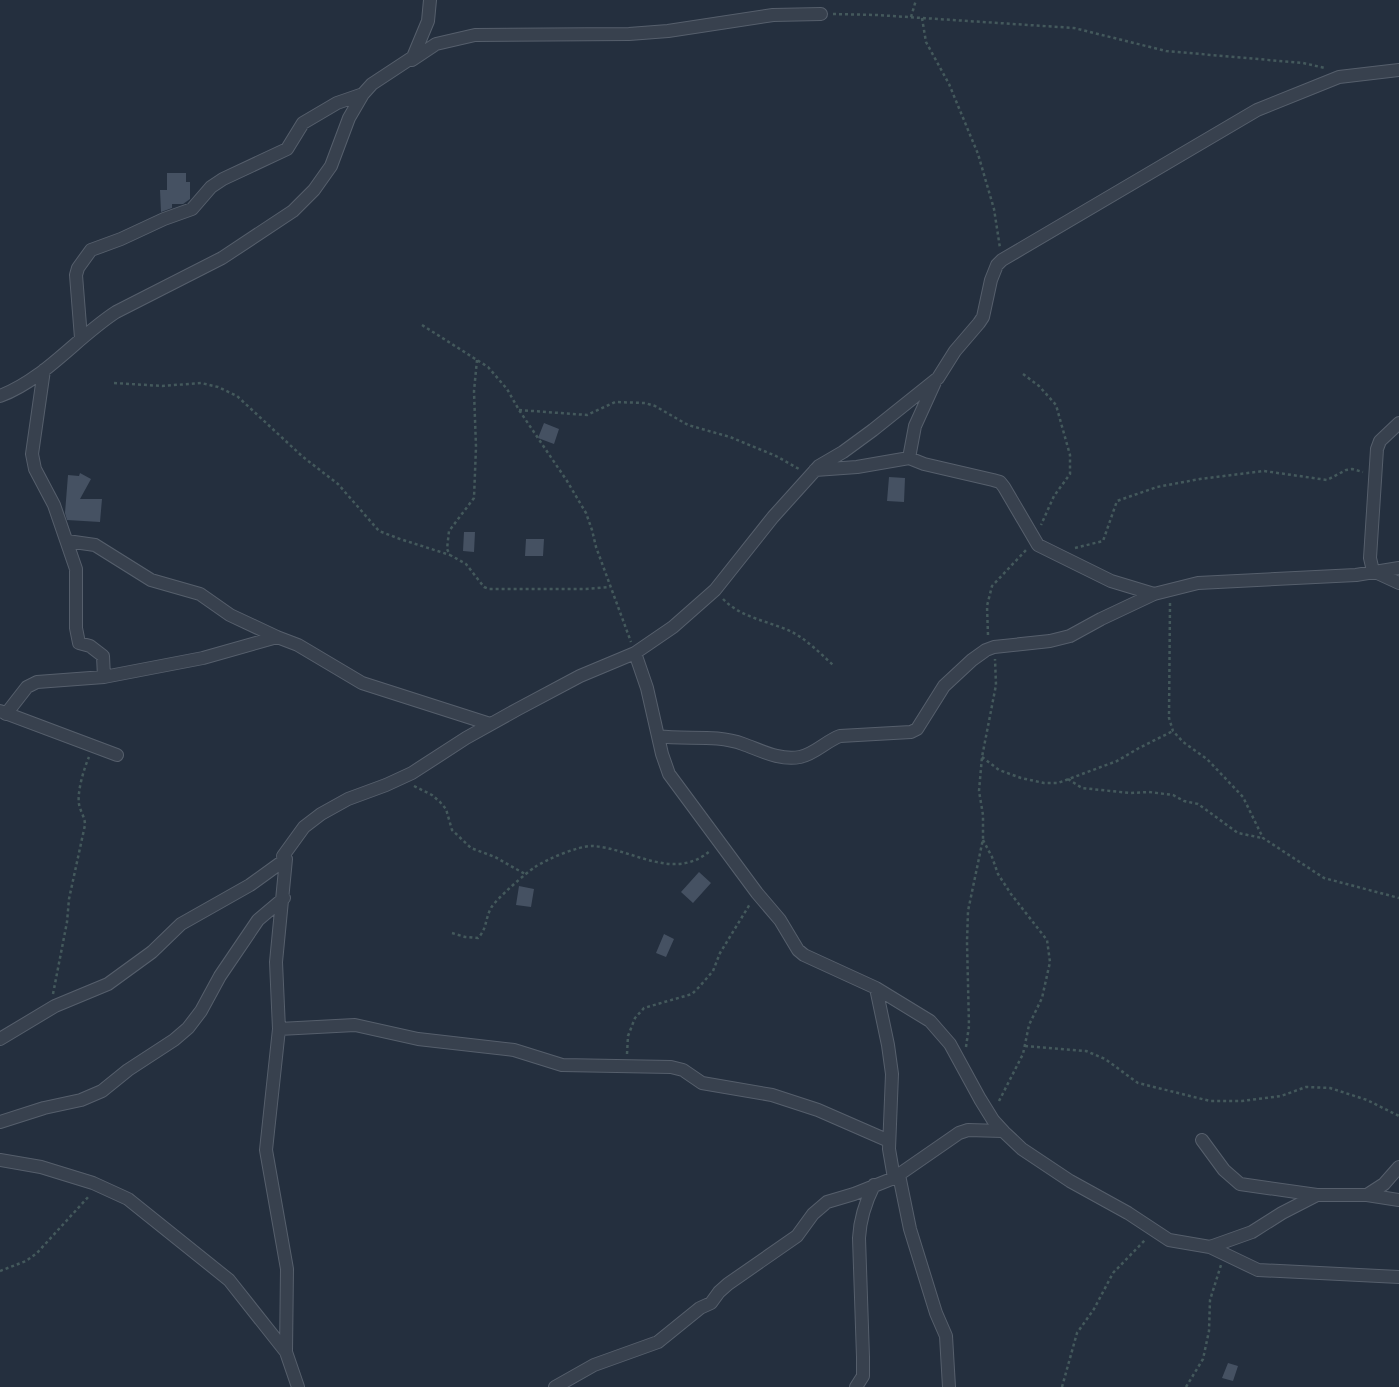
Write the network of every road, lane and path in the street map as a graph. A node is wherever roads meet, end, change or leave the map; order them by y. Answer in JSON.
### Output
{"nodes":[{"id":1,"x":430,"y":0,"type":"edge"},
{"id":2,"x":916,"y":0,"type":"edge"},
{"id":3,"x":821,"y":14,"type":"joint"},
{"id":4,"x":911,"y":17,"type":"junction"},
{"id":5,"x":922,"y":18,"type":"junction"},
{"id":6,"x":399,"y":65,"type":"junction"},
{"id":7,"x":1332,"y":70,"type":"dead end"},
{"id":8,"x":1399,"y":70,"type":"edge"},
{"id":9,"x":363,"y":94,"type":"junction"},
{"id":10,"x":1002,"y":260,"type":"junction"},
{"id":11,"x":422,"y":325,"type":"dead end"},
{"id":12,"x":81,"y":338,"type":"junction"},
{"id":13,"x":477,"y":360,"type":"junction"},
{"id":14,"x":44,"y":370,"type":"junction"},
{"id":15,"x":1023,"y":374,"type":"dead end"},
{"id":16,"x":938,"y":378,"type":"junction"},
{"id":17,"x":114,"y":383,"type":"dead end"},
{"id":18,"x":0,"y":396,"type":"edge"},
{"id":19,"x":518,"y":410,"type":"junction"},
{"id":20,"x":1399,"y":423,"type":"edge"},
{"id":21,"x":909,"y":458,"type":"junction"},
{"id":22,"x":812,"y":473,"type":"junction"},
{"id":23,"x":1375,"y":475,"type":"junction"},
{"id":24,"x":67,"y":541,"type":"junction"},
{"id":25,"x":1035,"y":541,"type":"junction"},
{"id":26,"x":1057,"y":554,"type":"junction"},
{"id":27,"x":450,"y":555,"type":"junction"},
{"id":28,"x":1399,"y":568,"type":"edge"},
{"id":29,"x":1373,"y":571,"type":"junction"},
{"id":30,"x":1399,"y":583,"type":"edge"},
{"id":31,"x":610,"y":587,"type":"junction"},
{"id":32,"x":1170,"y":589,"type":"junction"},
{"id":33,"x":715,"y":590,"type":"junction"},
{"id":34,"x":1154,"y":594,"type":"junction"},
{"id":35,"x":277,"y":637,"type":"junction"},
{"id":36,"x":990,"y":648,"type":"junction"},
{"id":37,"x":635,"y":653,"type":"junction"},
{"id":38,"x":833,"y":665,"type":"dead end"},
{"id":39,"x":104,"y":677,"type":"junction"},
{"id":40,"x":3,"y":712,"type":"edge"},
{"id":41,"x":490,"y":724,"type":"junction"},
{"id":42,"x":1173,"y":731,"type":"junction"},
{"id":43,"x":658,"y":736,"type":"junction"},
{"id":44,"x":94,"y":747,"type":"junction"},
{"id":45,"x":117,"y":755,"type":"dead end"},
{"id":46,"x":982,"y":757,"type":"junction"},
{"id":47,"x":1068,"y":779,"type":"junction"},
{"id":48,"x":392,"y":782,"type":"junction"},
{"id":49,"x":1263,"y":838,"type":"junction"},
{"id":50,"x":983,"y":839,"type":"junction"},
{"id":51,"x":720,"y":842,"type":"junction"},
{"id":52,"x":286,"y":859,"type":"junction"},
{"id":53,"x":525,"y":874,"type":"junction"},
{"id":54,"x":757,"y":894,"type":"junction"},
{"id":55,"x":284,"y":898,"type":"junction"},
{"id":56,"x":1399,"y":898,"type":"edge"},
{"id":57,"x":452,"y":933,"type":"dead end"},
{"id":58,"x":876,"y":988,"type":"junction"},
{"id":59,"x":48,"y":1009,"type":"junction"},
{"id":60,"x":279,"y":1029,"type":"junction"},
{"id":61,"x":0,"y":1039,"type":"edge"},
{"id":62,"x":1025,"y":1046,"type":"junction"},
{"id":63,"x":962,"y":1064,"type":"junction"},
{"id":64,"x":626,"y":1068,"type":"junction"},
{"id":65,"x":1399,"y":1116,"type":"edge"},
{"id":66,"x":992,"y":1118,"type":"junction"},
{"id":67,"x":0,"y":1122,"type":"edge"},
{"id":68,"x":1002,"y":1131,"type":"junction"},
{"id":69,"x":1202,"y":1140,"type":"dead end"},
{"id":70,"x":889,"y":1141,"type":"junction"},
{"id":71,"x":0,"y":1160,"type":"edge"},
{"id":72,"x":1399,"y":1167,"type":"edge"},
{"id":73,"x":896,"y":1176,"type":"junction"},
{"id":74,"x":874,"y":1185,"type":"junction"},
{"id":75,"x":99,"y":1186,"type":"junction"},
{"id":76,"x":1317,"y":1195,"type":"junction"},
{"id":77,"x":1367,"y":1195,"type":"junction"},
{"id":78,"x":1399,"y":1200,"type":"edge"},
{"id":79,"x":1154,"y":1230,"type":"junction"},
{"id":80,"x":1210,"y":1248,"type":"junction"},
{"id":81,"x":1224,"y":1253,"type":"junction"},
{"id":82,"x":0,"y":1271,"type":"edge"},
{"id":83,"x":1399,"y":1277,"type":"edge"},
{"id":84,"x":286,"y":1352,"type":"junction"},
{"id":85,"x":298,"y":1387,"type":"edge"},
{"id":86,"x":555,"y":1387,"type":"edge"},
{"id":87,"x":856,"y":1387,"type":"edge"},
{"id":88,"x":949,"y":1387,"type":"edge"},
{"id":89,"x":1062,"y":1387,"type":"edge"},
{"id":90,"x":1186,"y":1387,"type":"edge"}],
"edges":[{"from":1,"to":6,"type":"street"},
{"from":2,"to":4,"type":"path"},
{"from":3,"to":4,"type":"path"},
{"from":3,"to":6,"type":"street"},
{"from":4,"to":5,"type":"path"},
{"from":5,"to":7,"type":"path"},
{"from":5,"to":10,"type":"path"},
{"from":6,"to":9,"type":"street"},
{"from":8,"to":10,"type":"street"},
{"from":9,"to":12,"type":"street"},
{"from":9,"to":12,"type":"street"},
{"from":10,"to":16,"type":"street"},
{"from":11,"to":13,"type":"path"},
{"from":12,"to":14,"type":"street"},
{"from":13,"to":19,"type":"path"},
{"from":13,"to":27,"type":"path"},
{"from":14,"to":18,"type":"street"},
{"from":14,"to":24,"type":"street"},
{"from":15,"to":25,"type":"path"},
{"from":16,"to":21,"type":"street"},
{"from":16,"to":22,"type":"street"},
{"from":17,"to":27,"type":"path"},
{"from":19,"to":22,"type":"path"},
{"from":19,"to":31,"type":"path"},
{"from":20,"to":23,"type":"street"},
{"from":21,"to":22,"type":"street"},
{"from":21,"to":25,"type":"street"},
{"from":22,"to":33,"type":"street"},
{"from":23,"to":26,"type":"path"},
{"from":23,"to":29,"type":"street"},
{"from":24,"to":35,"type":"street"},
{"from":24,"to":39,"type":"street"},
{"from":25,"to":26,"type":"street"},
{"from":25,"to":36,"type":"path"},
{"from":26,"to":34,"type":"street"},
{"from":27,"to":31,"type":"path"},
{"from":28,"to":29,"type":"street"},
{"from":29,"to":30,"type":"street"},
{"from":29,"to":32,"type":"street"},
{"from":31,"to":37,"type":"path"},
{"from":32,"to":34,"type":"street"},
{"from":32,"to":42,"type":"path"},
{"from":33,"to":37,"type":"street"},
{"from":33,"to":38,"type":"path"},
{"from":34,"to":36,"type":"street"},
{"from":35,"to":39,"type":"street"},
{"from":35,"to":41,"type":"street"},
{"from":36,"to":43,"type":"street"},
{"from":36,"to":46,"type":"path"},
{"from":37,"to":41,"type":"street"},
{"from":37,"to":43,"type":"street"},
{"from":39,"to":40,"type":"street"},
{"from":40,"to":44,"type":"street"},
{"from":41,"to":48,"type":"street"},
{"from":42,"to":47,"type":"path"},
{"from":42,"to":49,"type":"path"},
{"from":43,"to":51,"type":"street"},
{"from":44,"to":45,"type":"street"},
{"from":44,"to":59,"type":"path"},
{"from":46,"to":47,"type":"path"},
{"from":46,"to":50,"type":"path"},
{"from":47,"to":49,"type":"path"},
{"from":48,"to":52,"type":"street"},
{"from":48,"to":53,"type":"path"},
{"from":49,"to":56,"type":"path"},
{"from":50,"to":62,"type":"path"},
{"from":50,"to":63,"type":"path"},
{"from":51,"to":53,"type":"path"},
{"from":51,"to":54,"type":"street"},
{"from":52,"to":55,"type":"street"},
{"from":52,"to":59,"type":"street"},
{"from":53,"to":57,"type":"path"},
{"from":54,"to":58,"type":"street"},
{"from":54,"to":64,"type":"path"},
{"from":55,"to":60,"type":"street"},
{"from":55,"to":67,"type":"street"},
{"from":58,"to":63,"type":"street"},
{"from":58,"to":70,"type":"street"},
{"from":59,"to":61,"type":"street"},
{"from":60,"to":64,"type":"street"},
{"from":60,"to":84,"type":"street"},
{"from":62,"to":65,"type":"path"},
{"from":62,"to":66,"type":"path"},
{"from":63,"to":66,"type":"street"},
{"from":64,"to":70,"type":"street"},
{"from":66,"to":68,"type":"street"},
{"from":68,"to":73,"type":"street"},
{"from":68,"to":79,"type":"street"},
{"from":69,"to":76,"type":"street"},
{"from":70,"to":73,"type":"street"},
{"from":71,"to":75,"type":"street"},
{"from":72,"to":77,"type":"street"},
{"from":73,"to":74,"type":"street"},
{"from":73,"to":88,"type":"street"},
{"from":74,"to":86,"type":"street"},
{"from":74,"to":87,"type":"street"},
{"from":75,"to":82,"type":"path"},
{"from":75,"to":84,"type":"street"},
{"from":76,"to":77,"type":"street"},
{"from":76,"to":80,"type":"street"},
{"from":77,"to":78,"type":"street"},
{"from":79,"to":80,"type":"street"},
{"from":79,"to":89,"type":"path"},
{"from":80,"to":81,"type":"street"},
{"from":81,"to":83,"type":"street"},
{"from":81,"to":90,"type":"path"},
{"from":84,"to":85,"type":"street"}]}
